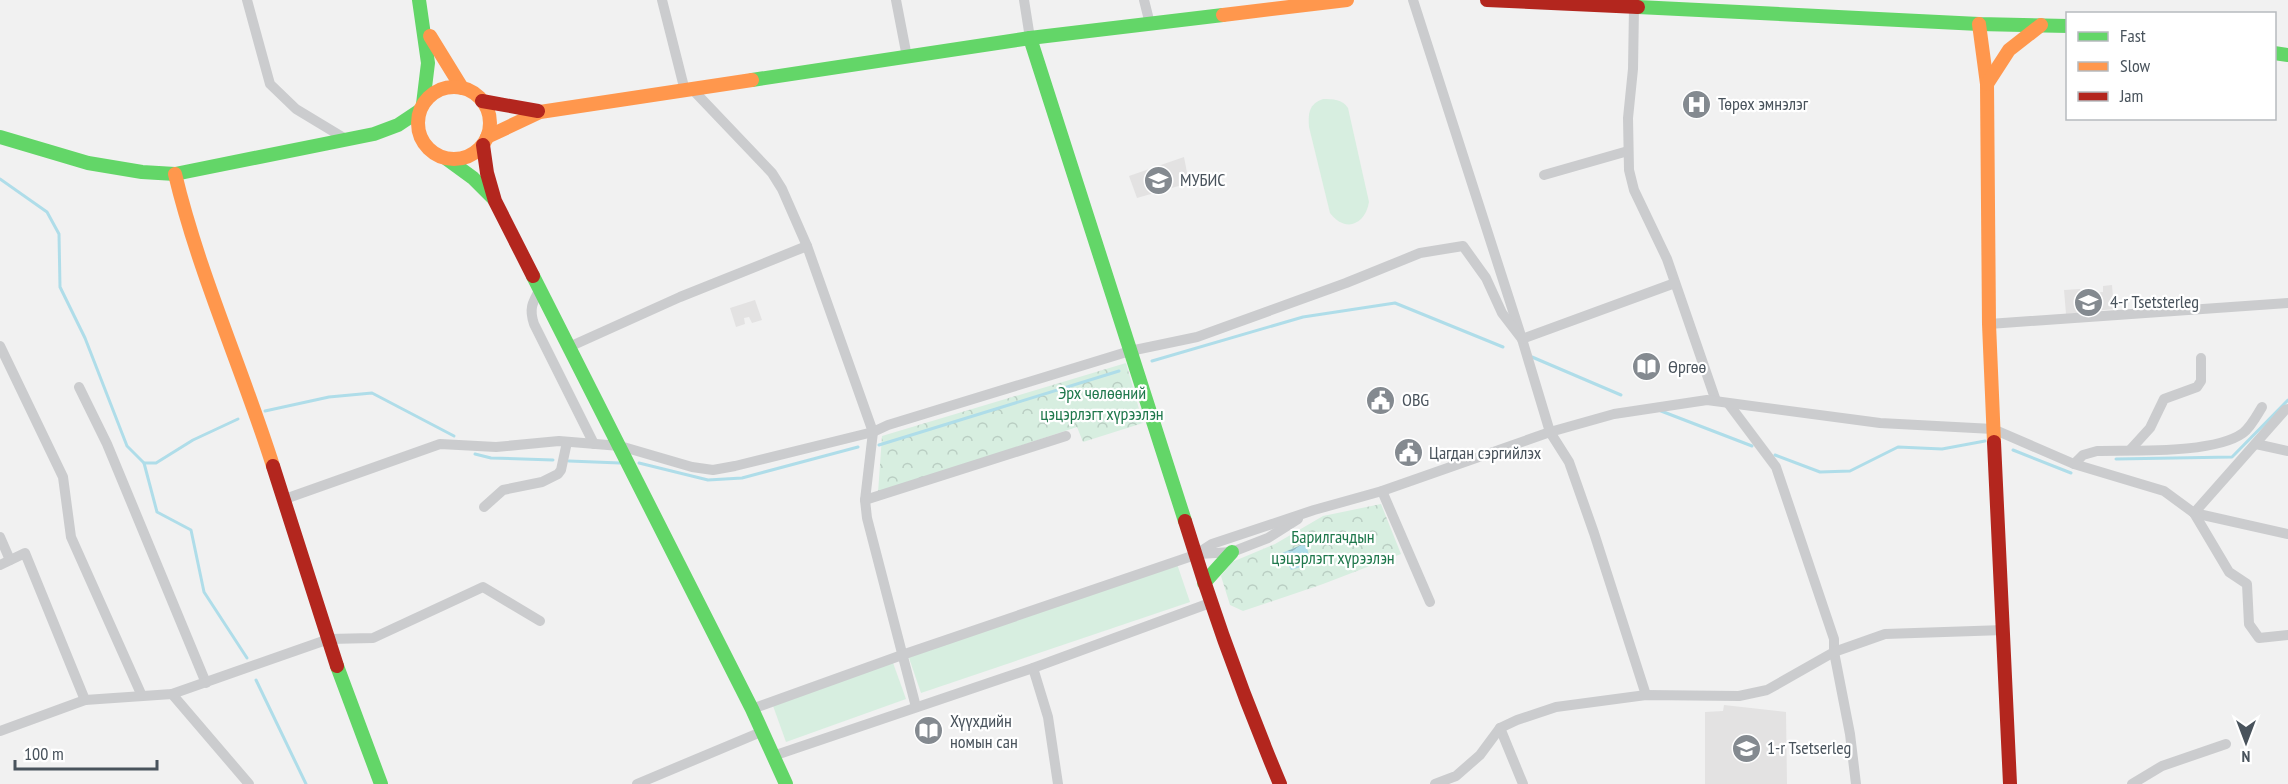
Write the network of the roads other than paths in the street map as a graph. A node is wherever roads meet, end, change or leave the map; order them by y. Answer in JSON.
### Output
{"nodes":[{"id":1,"x":246,"y":0,"type":"edge"},
{"id":2,"x":419,"y":0,"type":"edge"},
{"id":3,"x":662,"y":0,"type":"edge"},
{"id":4,"x":896,"y":0,"type":"edge"},
{"id":5,"x":1024,"y":0,"type":"edge"},
{"id":6,"x":1144,"y":0,"type":"edge"},
{"id":7,"x":1347,"y":0,"type":"edge"},
{"id":8,"x":1413,"y":0,"type":"edge"},
{"id":9,"x":1487,"y":0,"type":"edge"},
{"id":10,"x":1634,"y":7,"type":"junction"},
{"id":11,"x":424,"y":22,"type":"junction"},
{"id":12,"x":1150,"y":24,"type":"junction"},
{"id":13,"x":1980,"y":24,"type":"junction"},
{"id":14,"x":2041,"y":25,"type":"junction"},
{"id":15,"x":2066,"y":26,"type":"edge"},
{"id":16,"x":1030,"y":38,"type":"junction"},
{"id":17,"x":907,"y":57,"type":"junction"},
{"id":18,"x":1987,"y":84,"type":"junction"},
{"id":19,"x":462,"y":88,"type":"junction"},
{"id":20,"x":689,"y":90,"type":"junction"},
{"id":21,"x":482,"y":101,"type":"junction"},
{"id":22,"x":421,"y":107,"type":"junction"},
{"id":23,"x":540,"y":112,"type":"junction"},
{"id":24,"x":374,"y":134,"type":"junction"},
{"id":25,"x":0,"y":137,"type":"edge"},
{"id":26,"x":348,"y":140,"type":"junction"},
{"id":27,"x":485,"y":141,"type":"junction"},
{"id":28,"x":425,"y":146,"type":"junction"},
{"id":29,"x":1628,"y":151,"type":"junction"},
{"id":30,"x":447,"y":159,"type":"junction"},
{"id":31,"x":175,"y":174,"type":"junction"},
{"id":32,"x":1544,"y":175,"type":"dead end"},
{"id":33,"x":495,"y":201,"type":"junction"},
{"id":34,"x":807,"y":246,"type":"junction"},
{"id":35,"x":1675,"y":283,"type":"junction"},
{"id":36,"x":540,"y":289,"type":"junction"},
{"id":37,"x":2288,"y":303,"type":"edge"},
{"id":38,"x":1989,"y":324,"type":"junction"},
{"id":39,"x":1522,"y":339,"type":"junction"},
{"id":40,"x":0,"y":346,"type":"edge"},
{"id":41,"x":569,"y":347,"type":"junction"},
{"id":42,"x":1130,"y":351,"type":"junction"},
{"id":43,"x":2201,"y":358,"type":"dead end"},
{"id":44,"x":79,"y":387,"type":"dead end"},
{"id":45,"x":1716,"y":401,"type":"junction"},
{"id":46,"x":1728,"y":403,"type":"junction"},
{"id":47,"x":2262,"y":406,"type":"dead end"},
{"id":48,"x":2288,"y":409,"type":"edge"},
{"id":49,"x":1993,"y":429,"type":"junction"},
{"id":50,"x":873,"y":432,"type":"junction"},
{"id":51,"x":1550,"y":432,"type":"junction"},
{"id":52,"x":1066,"y":436,"type":"dead end"},
{"id":53,"x":567,"y":442,"type":"junction"},
{"id":54,"x":594,"y":444,"type":"junction"},
{"id":55,"x":2256,"y":444,"type":"junction"},
{"id":56,"x":620,"y":446,"type":"junction"},
{"id":57,"x":2130,"y":450,"type":"junction"},
{"id":58,"x":2288,"y":451,"type":"edge"},
{"id":59,"x":2074,"y":464,"type":"junction"},
{"id":60,"x":1382,"y":491,"type":"junction"},
{"id":61,"x":285,"y":500,"type":"junction"},
{"id":62,"x":865,"y":500,"type":"junction"},
{"id":63,"x":484,"y":507,"type":"dead end"},
{"id":64,"x":1314,"y":510,"type":"junction"},
{"id":65,"x":2194,"y":513,"type":"junction"},
{"id":66,"x":2288,"y":534,"type":"edge"},
{"id":67,"x":0,"y":537,"type":"edge"},
{"id":68,"x":1232,"y":552,"type":"junction"},
{"id":69,"x":1195,"y":555,"type":"junction"},
{"id":70,"x":5,"y":562,"type":"edge"},
{"id":71,"x":1204,"y":583,"type":"junction"},
{"id":72,"x":1430,"y":602,"type":"dead end"},
{"id":73,"x":1210,"y":603,"type":"junction"},
{"id":74,"x":540,"y":621,"type":"dead end"},
{"id":75,"x":2004,"y":630,"type":"junction"},
{"id":76,"x":2288,"y":635,"type":"edge"},
{"id":77,"x":329,"y":639,"type":"junction"},
{"id":78,"x":1834,"y":652,"type":"junction"},
{"id":79,"x":902,"y":655,"type":"junction"},
{"id":80,"x":1033,"y":668,"type":"junction"},
{"id":81,"x":206,"y":683,"type":"junction"},
{"id":82,"x":172,"y":694,"type":"junction"},
{"id":83,"x":1646,"y":695,"type":"junction"},
{"id":84,"x":142,"y":696,"type":"junction"},
{"id":85,"x":85,"y":700,"type":"junction"},
{"id":86,"x":916,"y":707,"type":"junction"},
{"id":87,"x":752,"y":709,"type":"junction"},
{"id":88,"x":1500,"y":728,"type":"junction"},
{"id":89,"x":0,"y":731,"type":"edge"},
{"id":90,"x":761,"y":732,"type":"junction"},
{"id":91,"x":2226,"y":744,"type":"dead end"},
{"id":92,"x":773,"y":756,"type":"junction"},
{"id":93,"x":249,"y":784,"type":"edge"},
{"id":94,"x":381,"y":784,"type":"edge"},
{"id":95,"x":637,"y":784,"type":"edge"},
{"id":96,"x":786,"y":784,"type":"edge"},
{"id":97,"x":1058,"y":784,"type":"edge"},
{"id":98,"x":1280,"y":784,"type":"edge"},
{"id":99,"x":1435,"y":784,"type":"edge"},
{"id":100,"x":1523,"y":784,"type":"edge"},
{"id":101,"x":1856,"y":784,"type":"edge"},
{"id":102,"x":2010,"y":784,"type":"edge"},
{"id":103,"x":2132,"y":784,"type":"edge"}],
"edges":[{"from":1,"to":26,"type":"street"},
{"from":2,"to":11,"type":"main road"},
{"from":3,"to":20,"type":"street"},
{"from":4,"to":17,"type":"street"},
{"from":5,"to":16,"type":"street"},
{"from":6,"to":12,"type":"street"},
{"from":7,"to":12,"type":"main road"},
{"from":8,"to":39,"type":"street"},
{"from":9,"to":10,"type":"main road"},
{"from":10,"to":13,"type":"main road"},
{"from":10,"to":29,"type":"street"},
{"from":11,"to":19,"type":"main road"},
{"from":11,"to":22,"type":"main road"},
{"from":12,"to":16,"type":"main road"},
{"from":13,"to":14,"type":"main road"},
{"from":13,"to":18,"type":"main road"},
{"from":14,"to":15,"type":"main road"},
{"from":14,"to":18,"type":"main road"},
{"from":16,"to":17,"type":"main road"},
{"from":16,"to":42,"type":"main road"},
{"from":17,"to":20,"type":"main road"},
{"from":18,"to":38,"type":"main road"},
{"from":19,"to":21,"type":"main road"},
{"from":19,"to":22,"type":"main road"},
{"from":20,"to":23,"type":"main road"},
{"from":20,"to":34,"type":"street"},
{"from":21,"to":23,"type":"main road"},
{"from":21,"to":27,"type":"main road"},
{"from":22,"to":24,"type":"main road"},
{"from":22,"to":28,"type":"main road"},
{"from":23,"to":27,"type":"main road"},
{"from":24,"to":26,"type":"main road"},
{"from":24,"to":28,"type":"main road"},
{"from":25,"to":31,"type":"main road"},
{"from":26,"to":31,"type":"main road"},
{"from":27,"to":30,"type":"main road"},
{"from":27,"to":33,"type":"main road"},
{"from":28,"to":30,"type":"main road"},
{"from":29,"to":32,"type":"street"},
{"from":29,"to":35,"type":"street"},
{"from":30,"to":33,"type":"main road"},
{"from":31,"to":61,"type":"main road"},
{"from":33,"to":36,"type":"main road"},
{"from":34,"to":41,"type":"street"},
{"from":34,"to":50,"type":"street"},
{"from":35,"to":39,"type":"street"},
{"from":35,"to":45,"type":"street"},
{"from":36,"to":41,"type":"main road"},
{"from":36,"to":54,"type":"street"},
{"from":37,"to":38,"type":"street"},
{"from":38,"to":49,"type":"main road"},
{"from":39,"to":42,"type":"street"},
{"from":39,"to":51,"type":"street"},
{"from":40,"to":84,"type":"street"},
{"from":41,"to":56,"type":"main road"},
{"from":42,"to":50,"type":"street"},
{"from":42,"to":69,"type":"main road"},
{"from":43,"to":57,"type":"street"},
{"from":44,"to":81,"type":"street"},
{"from":45,"to":46,"type":"street"},
{"from":45,"to":51,"type":"street"},
{"from":46,"to":49,"type":"street"},
{"from":46,"to":78,"type":"street"},
{"from":47,"to":57,"type":"street"},
{"from":48,"to":55,"type":"street"},
{"from":49,"to":59,"type":"street"},
{"from":49,"to":75,"type":"main road"},
{"from":50,"to":56,"type":"street"},
{"from":50,"to":62,"type":"street"},
{"from":51,"to":60,"type":"street"},
{"from":51,"to":83,"type":"street"},
{"from":52,"to":62,"type":"street"},
{"from":53,"to":54,"type":"street"},
{"from":53,"to":61,"type":"street"},
{"from":53,"to":63,"type":"street"},
{"from":54,"to":56,"type":"street"},
{"from":55,"to":58,"type":"street"},
{"from":55,"to":65,"type":"street"},
{"from":56,"to":87,"type":"main road"},
{"from":57,"to":59,"type":"street"},
{"from":59,"to":65,"type":"street"},
{"from":60,"to":64,"type":"street"},
{"from":60,"to":72,"type":"street"},
{"from":61,"to":77,"type":"main road"},
{"from":62,"to":79,"type":"street"},
{"from":64,"to":68,"type":"street"},
{"from":64,"to":69,"type":"street"},
{"from":65,"to":66,"type":"street"},
{"from":65,"to":76,"type":"street"},
{"from":67,"to":70,"type":"street"},
{"from":68,"to":69,"type":"street"},
{"from":68,"to":71,"type":"main road"},
{"from":69,"to":71,"type":"main road"},
{"from":69,"to":79,"type":"street"},
{"from":70,"to":85,"type":"street"},
{"from":71,"to":73,"type":"main road"},
{"from":73,"to":80,"type":"street"},
{"from":73,"to":98,"type":"main road"},
{"from":74,"to":77,"type":"street"},
{"from":75,"to":78,"type":"street"},
{"from":75,"to":102,"type":"main road"},
{"from":77,"to":81,"type":"street"},
{"from":77,"to":94,"type":"main road"},
{"from":78,"to":83,"type":"street"},
{"from":78,"to":101,"type":"street"},
{"from":79,"to":86,"type":"street"},
{"from":79,"to":87,"type":"street"},
{"from":80,"to":86,"type":"street"},
{"from":80,"to":97,"type":"street"},
{"from":81,"to":82,"type":"street"},
{"from":82,"to":84,"type":"street"},
{"from":82,"to":93,"type":"street"},
{"from":83,"to":88,"type":"street"},
{"from":84,"to":85,"type":"street"},
{"from":85,"to":89,"type":"street"},
{"from":86,"to":92,"type":"street"},
{"from":87,"to":90,"type":"main road"},
{"from":88,"to":99,"type":"street"},
{"from":88,"to":100,"type":"street"},
{"from":90,"to":92,"type":"main road"},
{"from":90,"to":95,"type":"street"},
{"from":91,"to":103,"type":"street"},
{"from":92,"to":96,"type":"main road"}]}
